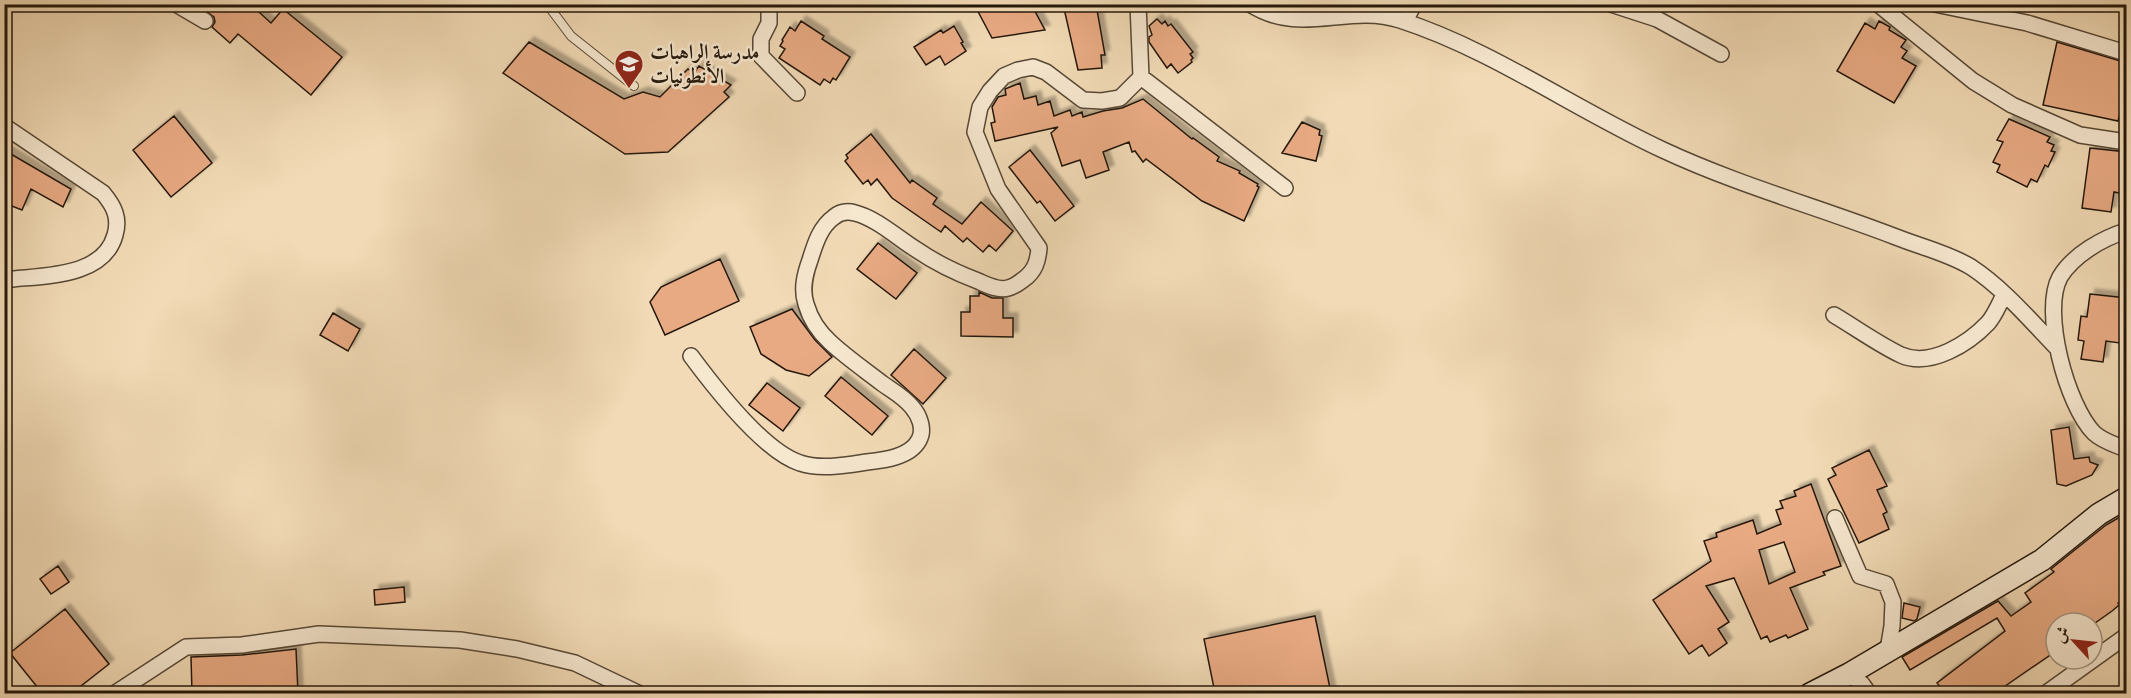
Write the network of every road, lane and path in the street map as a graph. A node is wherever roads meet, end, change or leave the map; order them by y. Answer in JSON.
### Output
{"nodes":[{"id":1,"x":176,"y":4,"type":"edge"},
{"id":2,"x":548,"y":4,"type":"edge"},
{"id":3,"x":769,"y":4,"type":"edge"},
{"id":4,"x":1138,"y":4,"type":"edge"},
{"id":5,"x":1250,"y":4,"type":"edge"},
{"id":6,"x":1414,"y":4,"type":"edge"},
{"id":7,"x":1611,"y":4,"type":"edge"},
{"id":8,"x":1878,"y":4,"type":"edge"},
{"id":9,"x":1935,"y":4,"type":"edge"},
{"id":10,"x":205,"y":21,"type":"dead end"},
{"id":11,"x":1405,"y":21,"type":"junction"},
{"id":12,"x":2127,"y":53,"type":"edge"},
{"id":13,"x":1721,"y":54,"type":"dead end"},
{"id":14,"x":1141,"y":77,"type":"junction"},
{"id":15,"x":634,"y":86,"type":"dead end"},
{"id":16,"x":797,"y":93,"type":"dead end"},
{"id":17,"x":4,"y":126,"type":"edge"},
{"id":18,"x":2127,"y":142,"type":"edge"},
{"id":19,"x":1285,"y":188,"type":"dead end"},
{"id":20,"x":2127,"y":231,"type":"edge"},
{"id":21,"x":4,"y":280,"type":"edge"},
{"id":22,"x":2004,"y":295,"type":"junction"},
{"id":23,"x":1834,"y":315,"type":"dead end"},
{"id":24,"x":2056,"y":348,"type":"junction"},
{"id":25,"x":691,"y":356,"type":"dead end"},
{"id":26,"x":2127,"y":449,"type":"edge"},
{"id":27,"x":2127,"y":498,"type":"edge"},
{"id":28,"x":1835,"y":518,"type":"dead end"},
{"id":29,"x":2127,"y":636,"type":"edge"},
{"id":30,"x":1888,"y":650,"type":"junction"},
{"id":31,"x":1849,"y":674,"type":"junction"},
{"id":32,"x":114,"y":693,"type":"edge"},
{"id":33,"x":640,"y":693,"type":"edge"},
{"id":34,"x":1810,"y":693,"type":"edge"},
{"id":35,"x":1869,"y":693,"type":"edge"},
{"id":36,"x":2045,"y":693,"type":"edge"}],
"edges":[{"from":1,"to":10,"type":"street"},
{"from":2,"to":15,"type":"lane"},
{"from":3,"to":16,"type":"street"},
{"from":4,"to":14,"type":"street"},
{"from":5,"to":11,"type":"street"},
{"from":6,"to":11,"type":"street"},
{"from":7,"to":13,"type":"street"},
{"from":8,"to":18,"type":"street"},
{"from":9,"to":12,"type":"street"},
{"from":11,"to":22,"type":"street"},
{"from":14,"to":19,"type":"street"},
{"from":14,"to":25,"type":"street"},
{"from":17,"to":21,"type":"street"},
{"from":20,"to":24,"type":"street"},
{"from":22,"to":23,"type":"street"},
{"from":22,"to":24,"type":"street"},
{"from":24,"to":26,"type":"street"},
{"from":27,"to":30,"type":"street"},
{"from":28,"to":30,"type":"street"},
{"from":29,"to":36,"type":"street"},
{"from":30,"to":31,"type":"street"},
{"from":31,"to":34,"type":"street"},
{"from":31,"to":35,"type":"street"},
{"from":32,"to":33,"type":"street"}]}
